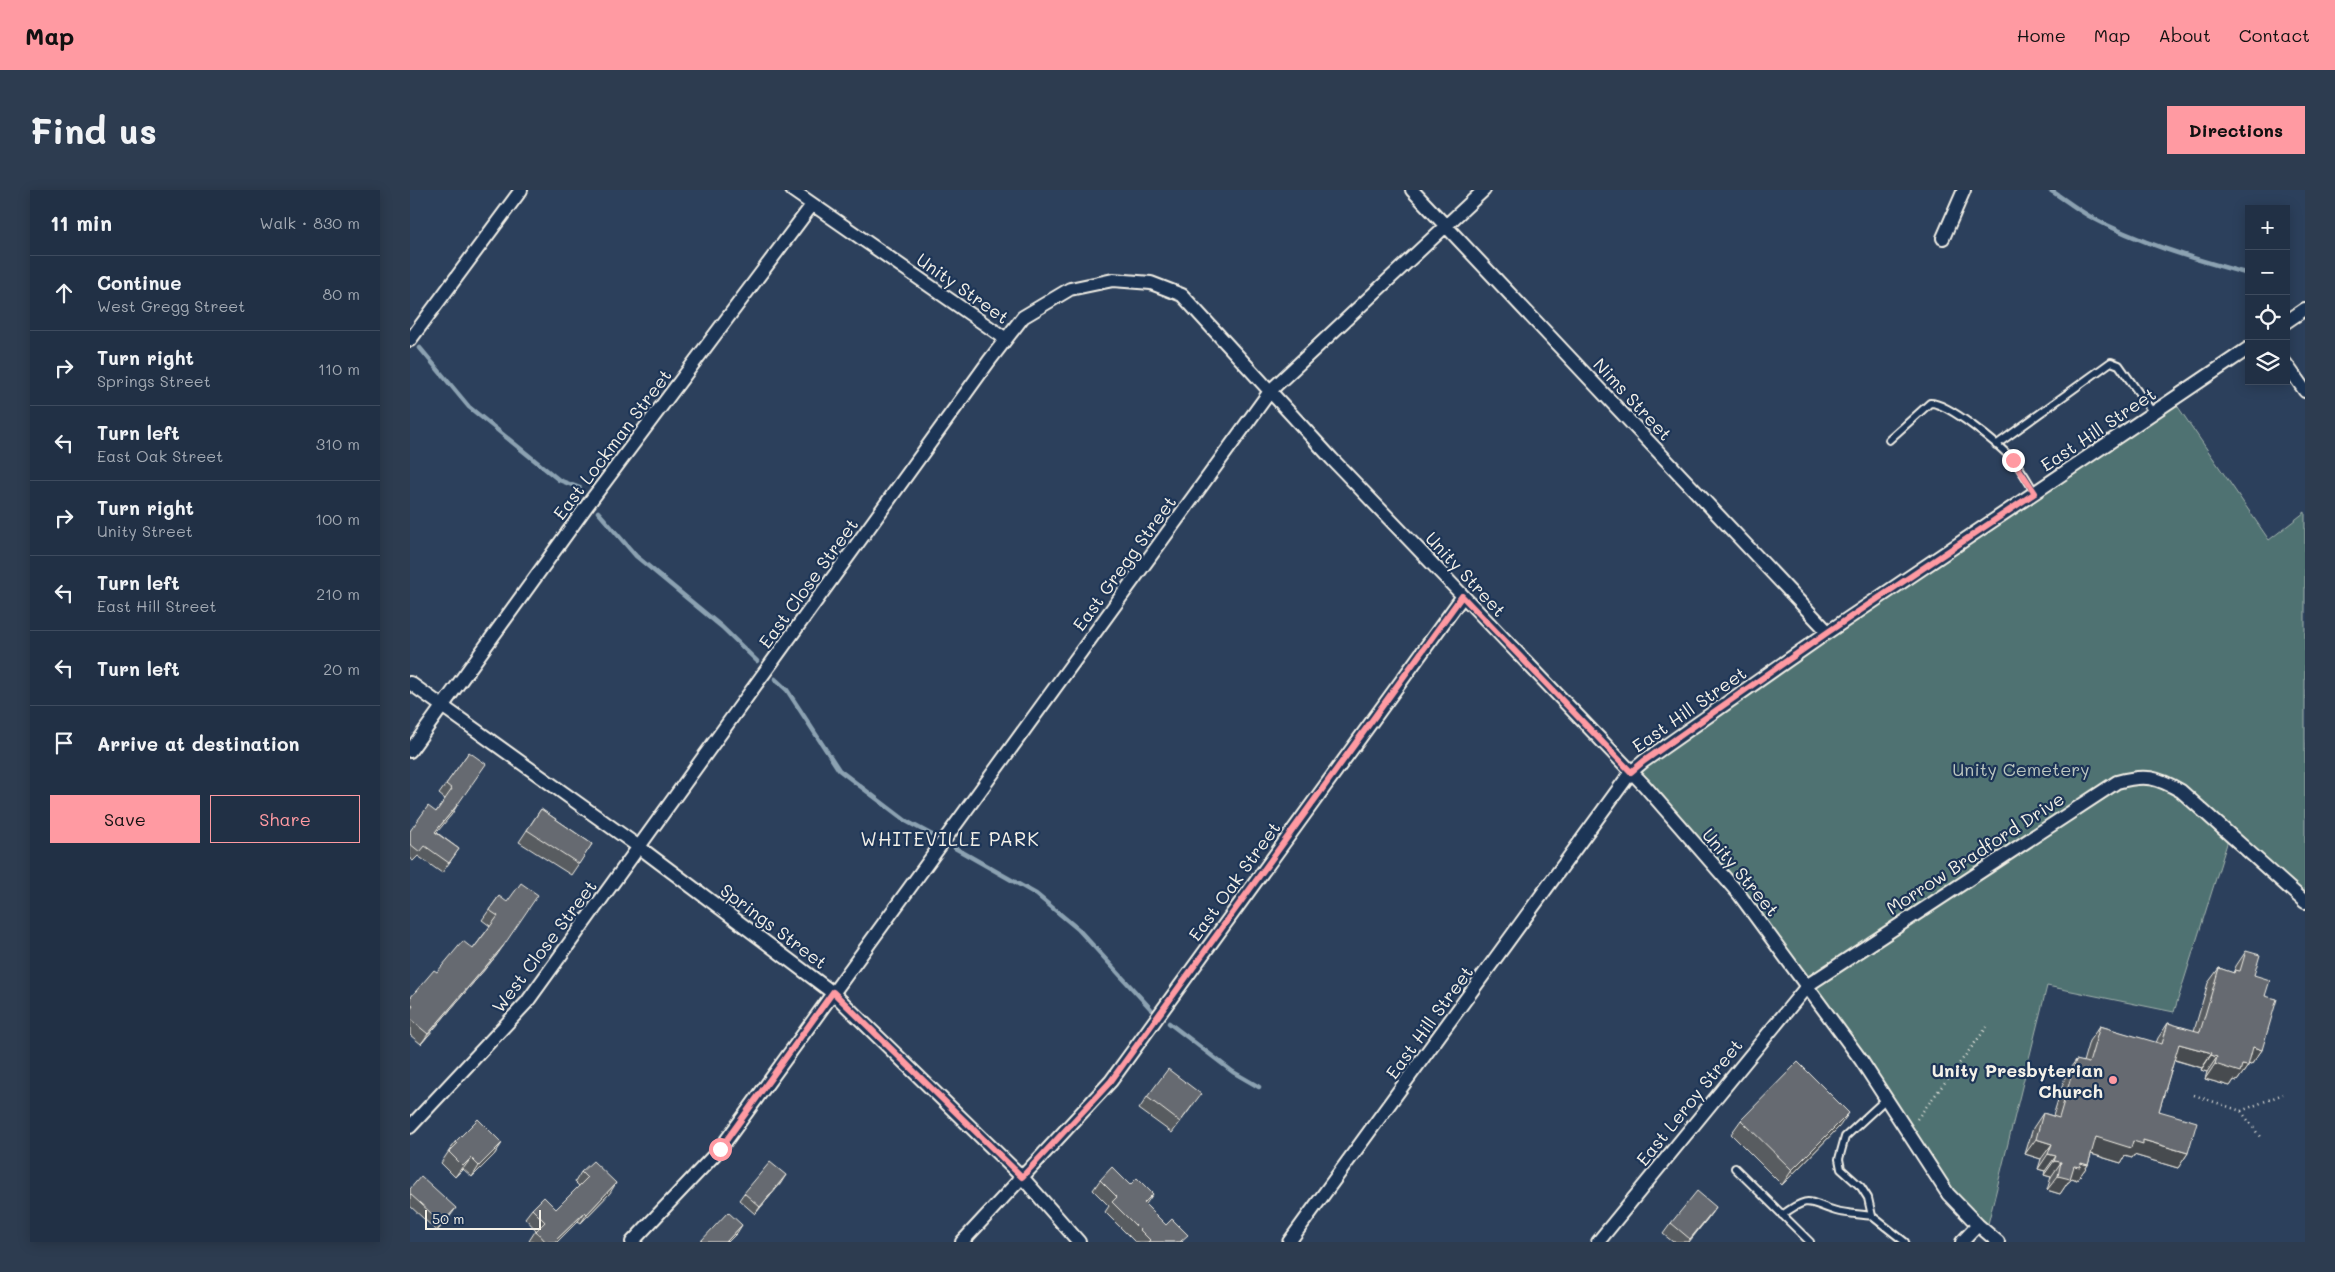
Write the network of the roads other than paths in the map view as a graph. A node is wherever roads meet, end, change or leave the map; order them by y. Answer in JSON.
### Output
{"nodes":[{"id":1,"x":521,"y":190,"type":"edge"},
{"id":2,"x":792,"y":190,"type":"edge"},
{"id":3,"x":1412,"y":190,"type":"edge"},
{"id":4,"x":1484,"y":190,"type":"edge"},
{"id":5,"x":1964,"y":190,"type":"edge"},
{"id":6,"x":812,"y":205,"type":"junction"},
{"id":7,"x":1447,"y":226,"type":"junction"},
{"id":8,"x":1943,"y":238,"type":"dead end"},
{"id":9,"x":2305,"y":309,"type":"edge"},
{"id":10,"x":2290,"y":319,"type":"edge"},
{"id":11,"x":1006,"y":339,"type":"junction"},
{"id":12,"x":410,"y":340,"type":"edge"},
{"id":13,"x":2245,"y":351,"type":"edge"},
{"id":14,"x":2290,"y":370,"type":"edge"},
{"id":15,"x":1271,"y":390,"type":"junction"},
{"id":16,"x":2305,"y":391,"type":"edge"},
{"id":17,"x":2153,"y":413,"type":"junction"},
{"id":18,"x":1888,"y":440,"type":"dead end"},
{"id":19,"x":1996,"y":445,"type":"junction"},
{"id":20,"x":2035,"y":493,"type":"junction"},
{"id":21,"x":1462,"y":596,"type":"junction"},
{"id":22,"x":1828,"y":632,"type":"junction"},
{"id":23,"x":410,"y":683,"type":"edge"},
{"id":24,"x":442,"y":707,"type":"junction"},
{"id":25,"x":410,"y":751,"type":"edge"},
{"id":26,"x":1631,"y":772,"type":"junction"},
{"id":27,"x":639,"y":847,"type":"junction"},
{"id":28,"x":2305,"y":902,"type":"edge"},
{"id":29,"x":1808,"y":984,"type":"junction"},
{"id":30,"x":833,"y":992,"type":"junction"},
{"id":31,"x":1887,"y":1099,"type":"junction"},
{"id":32,"x":410,"y":1127,"type":"edge"},
{"id":33,"x":1734,"y":1168,"type":"dead end"},
{"id":34,"x":1022,"y":1177,"type":"junction"},
{"id":35,"x":1782,"y":1215,"type":"junction"},
{"id":36,"x":1872,"y":1216,"type":"junction"},
{"id":37,"x":1978,"y":1225,"type":"junction"},
{"id":38,"x":632,"y":1242,"type":"edge"},
{"id":39,"x":962,"y":1242,"type":"edge"},
{"id":40,"x":1079,"y":1242,"type":"edge"},
{"id":41,"x":1290,"y":1242,"type":"edge"},
{"id":42,"x":1598,"y":1242,"type":"edge"},
{"id":43,"x":1810,"y":1242,"type":"edge"},
{"id":44,"x":1905,"y":1242,"type":"edge"},
{"id":45,"x":1962,"y":1242,"type":"edge"},
{"id":46,"x":1998,"y":1242,"type":"edge"}],
"edges":[{"from":1,"to":12,"type":"street"},
{"from":2,"to":6,"type":"street","name":"Unity Street"},
{"from":3,"to":7,"type":"street","name":"Nims Street"},
{"from":4,"to":7,"type":"street","name":"East Gregg Street"},
{"from":5,"to":8,"type":"street"},
{"from":6,"to":11,"type":"street","name":"Unity Street"},
{"from":6,"to":24,"type":"street","name":"East Lockman Street"},
{"from":7,"to":15,"type":"street","name":"East Gregg Street"},
{"from":7,"to":22,"type":"street","name":"Nims Street"},
{"from":9,"to":10,"type":"street"},
{"from":11,"to":15,"type":"street","name":"Unity Street"},
{"from":11,"to":27,"type":"street","name":"East Close Street"},
{"from":13,"to":17,"type":"street","name":"East Hill Street"},
{"from":14,"to":16,"type":"street"},
{"from":15,"to":21,"type":"street","name":"Unity Street"},
{"from":15,"to":30,"type":"street","name":"East Gregg Street"},
{"from":17,"to":19,"type":"lane"},
{"from":17,"to":20,"type":"street","name":"East Hill Street"},
{"from":18,"to":19,"type":"lane"},
{"from":19,"to":20,"type":"lane"},
{"from":20,"to":22,"type":"street","name":"East Hill Street"},
{"from":21,"to":26,"type":"street","name":"Unity Street"},
{"from":21,"to":34,"type":"street","name":"East Oak Street"},
{"from":22,"to":26,"type":"street","name":"East Hill Street"},
{"from":23,"to":24,"type":"street","name":"Springs Street"},
{"from":24,"to":25,"type":"street","name":"East Lockman Street"},
{"from":24,"to":27,"type":"street","name":"Springs Street"},
{"from":26,"to":29,"type":"street","name":"Unity Street"},
{"from":26,"to":41,"type":"street","name":"East Hill Street"},
{"from":27,"to":30,"type":"street","name":"Springs Street"},
{"from":27,"to":32,"type":"street","name":"West Close Street"},
{"from":28,"to":29,"type":"street","name":"Morrow Bradford Drive"},
{"from":29,"to":31,"type":"street","name":"Unity Street"},
{"from":29,"to":42,"type":"street","name":"East Leroy Street"},
{"from":30,"to":34,"type":"street","name":"Springs Street"},
{"from":30,"to":38,"type":"street","name":"East Gregg Street"},
{"from":31,"to":36,"type":"lane"},
{"from":31,"to":37,"type":"street","name":"Unity Street"},
{"from":33,"to":35,"type":"lane"},
{"from":34,"to":39,"type":"street","name":"East Oak Street"},
{"from":34,"to":40,"type":"street","name":"Springs Street"},
{"from":35,"to":36,"type":"lane"},
{"from":35,"to":43,"type":"lane"},
{"from":36,"to":44,"type":"lane"},
{"from":37,"to":45,"type":"street"},
{"from":37,"to":46,"type":"street","name":"Unity Street"}]}
